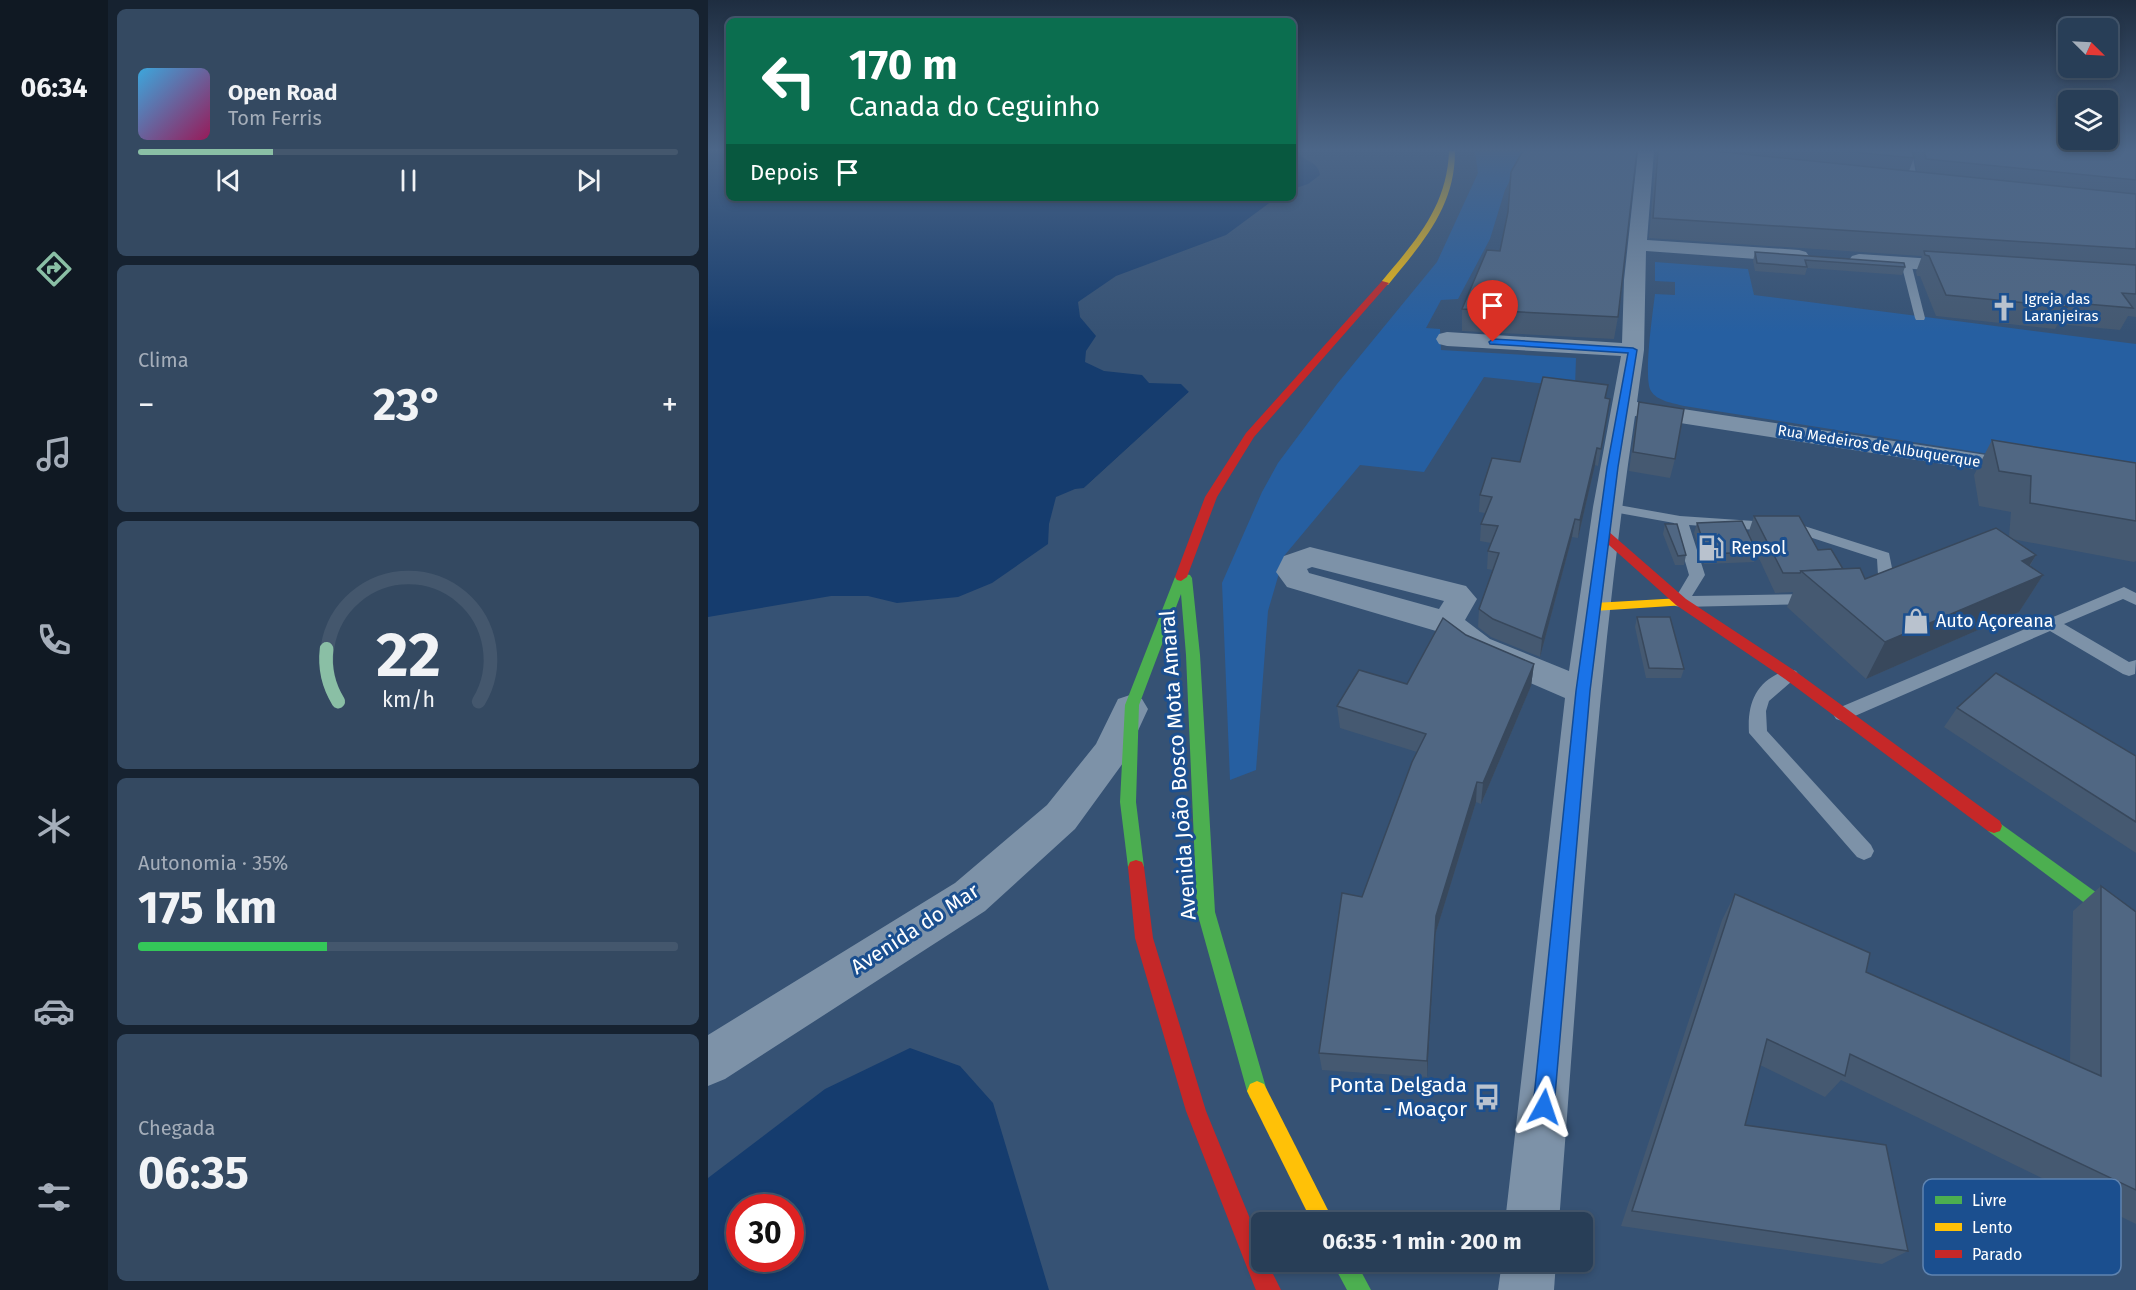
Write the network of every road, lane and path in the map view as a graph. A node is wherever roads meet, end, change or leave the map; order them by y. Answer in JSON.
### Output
{"nodes":[{"id":1,"x":1438,"y":211,"type":"edge"},
{"id":2,"x":1642,"y":211,"type":"edge"},
{"id":3,"x":1637,"y":245,"type":"junction"},
{"id":4,"x":1812,"y":257,"type":"edge"},
{"id":5,"x":1836,"y":258,"type":"edge"},
{"id":6,"x":1906,"y":263,"type":"junction"},
{"id":7,"x":1986,"y":268,"type":"edge"},
{"id":8,"x":1920,"y":318,"type":"dead end"},
{"id":9,"x":1447,"y":339,"type":"dead end"},
{"id":10,"x":1633,"y":350,"type":"junction"},
{"id":11,"x":1622,"y":406,"type":"junction"},
{"id":12,"x":2054,"y":474,"type":"edge"},
{"id":13,"x":1680,"y":520,"type":"junction"},
{"id":14,"x":1605,"y":521,"type":"junction"},
{"id":15,"x":1185,"y":570,"type":"junction"},
{"id":16,"x":1858,"y":591,"type":"edge"},
{"id":17,"x":1828,"y":599,"type":"edge"},
{"id":18,"x":2136,"y":600,"type":"edge"},
{"id":19,"x":1681,"y":602,"type":"junction"},
{"id":20,"x":1594,"y":607,"type":"junction"},
{"id":21,"x":1447,"y":623,"type":"edge"},
{"id":22,"x":2051,"y":624,"type":"junction"},
{"id":23,"x":2136,"y":666,"type":"edge"},
{"id":24,"x":1790,"y":675,"type":"junction"},
{"id":25,"x":1583,"y":691,"type":"junction"},
{"id":26,"x":1132,"y":705,"type":"junction"},
{"id":27,"x":1842,"y":714,"type":"junction"},
{"id":28,"x":1864,"y":851,"type":"dead end"},
{"id":29,"x":2136,"y":932,"type":"edge"},
{"id":30,"x":708,"y":1062,"type":"edge"},
{"id":31,"x":1318,"y":1212,"type":"edge"},
{"id":32,"x":1534,"y":1212,"type":"edge"},
{"id":33,"x":1349,"y":1272,"type":"edge"},
{"id":34,"x":1528,"y":1272,"type":"edge"},
{"id":35,"x":1357,"y":1286,"type":"edge"},
{"id":36,"x":1270,"y":1290,"type":"edge"},
{"id":37,"x":1526,"y":1290,"type":"edge"}],
"edges":[{"from":1,"to":15,"type":"main road","name":"Avenida João Bosco Mota Amaral"},
{"from":2,"to":3,"type":"street"},
{"from":3,"to":4,"type":"street"},
{"from":3,"to":10,"type":"street"},
{"from":5,"to":6,"type":"street"},
{"from":6,"to":7,"type":"street"},
{"from":6,"to":8,"type":"lane"},
{"from":9,"to":10,"type":"street"},
{"from":10,"to":11,"type":"street"},
{"from":11,"to":12,"type":"street","name":"Rua Medeiros de Albuquerque"},
{"from":11,"to":14,"type":"street"},
{"from":13,"to":14,"type":"lane"},
{"from":13,"to":16,"type":"lane"},
{"from":13,"to":19,"type":"lane"},
{"from":14,"to":19,"type":"main road"},
{"from":14,"to":20,"type":"street"},
{"from":15,"to":26,"type":"main road","name":"Avenida João Bosco Mota Amaral"},
{"from":15,"to":31,"type":"main road","name":"Avenida João Bosco Mota Amaral"},
{"from":17,"to":19,"type":"lane"},
{"from":18,"to":22,"type":"lane"},
{"from":19,"to":20,"type":"main road"},
{"from":19,"to":24,"type":"main road"},
{"from":20,"to":25,"type":"street"},
{"from":21,"to":25,"type":"street"},
{"from":22,"to":23,"type":"lane"},
{"from":22,"to":27,"type":"lane"},
{"from":24,"to":27,"type":"main road"},
{"from":24,"to":28,"type":"lane"},
{"from":25,"to":32,"type":"street"},
{"from":26,"to":30,"type":"street","name":"Avenida do Mar"},
{"from":26,"to":36,"type":"main road","name":"Avenida João Bosco Mota Amaral"},
{"from":27,"to":29,"type":"main road"},
{"from":33,"to":35,"type":"main road"},
{"from":34,"to":37,"type":"street"}]}
